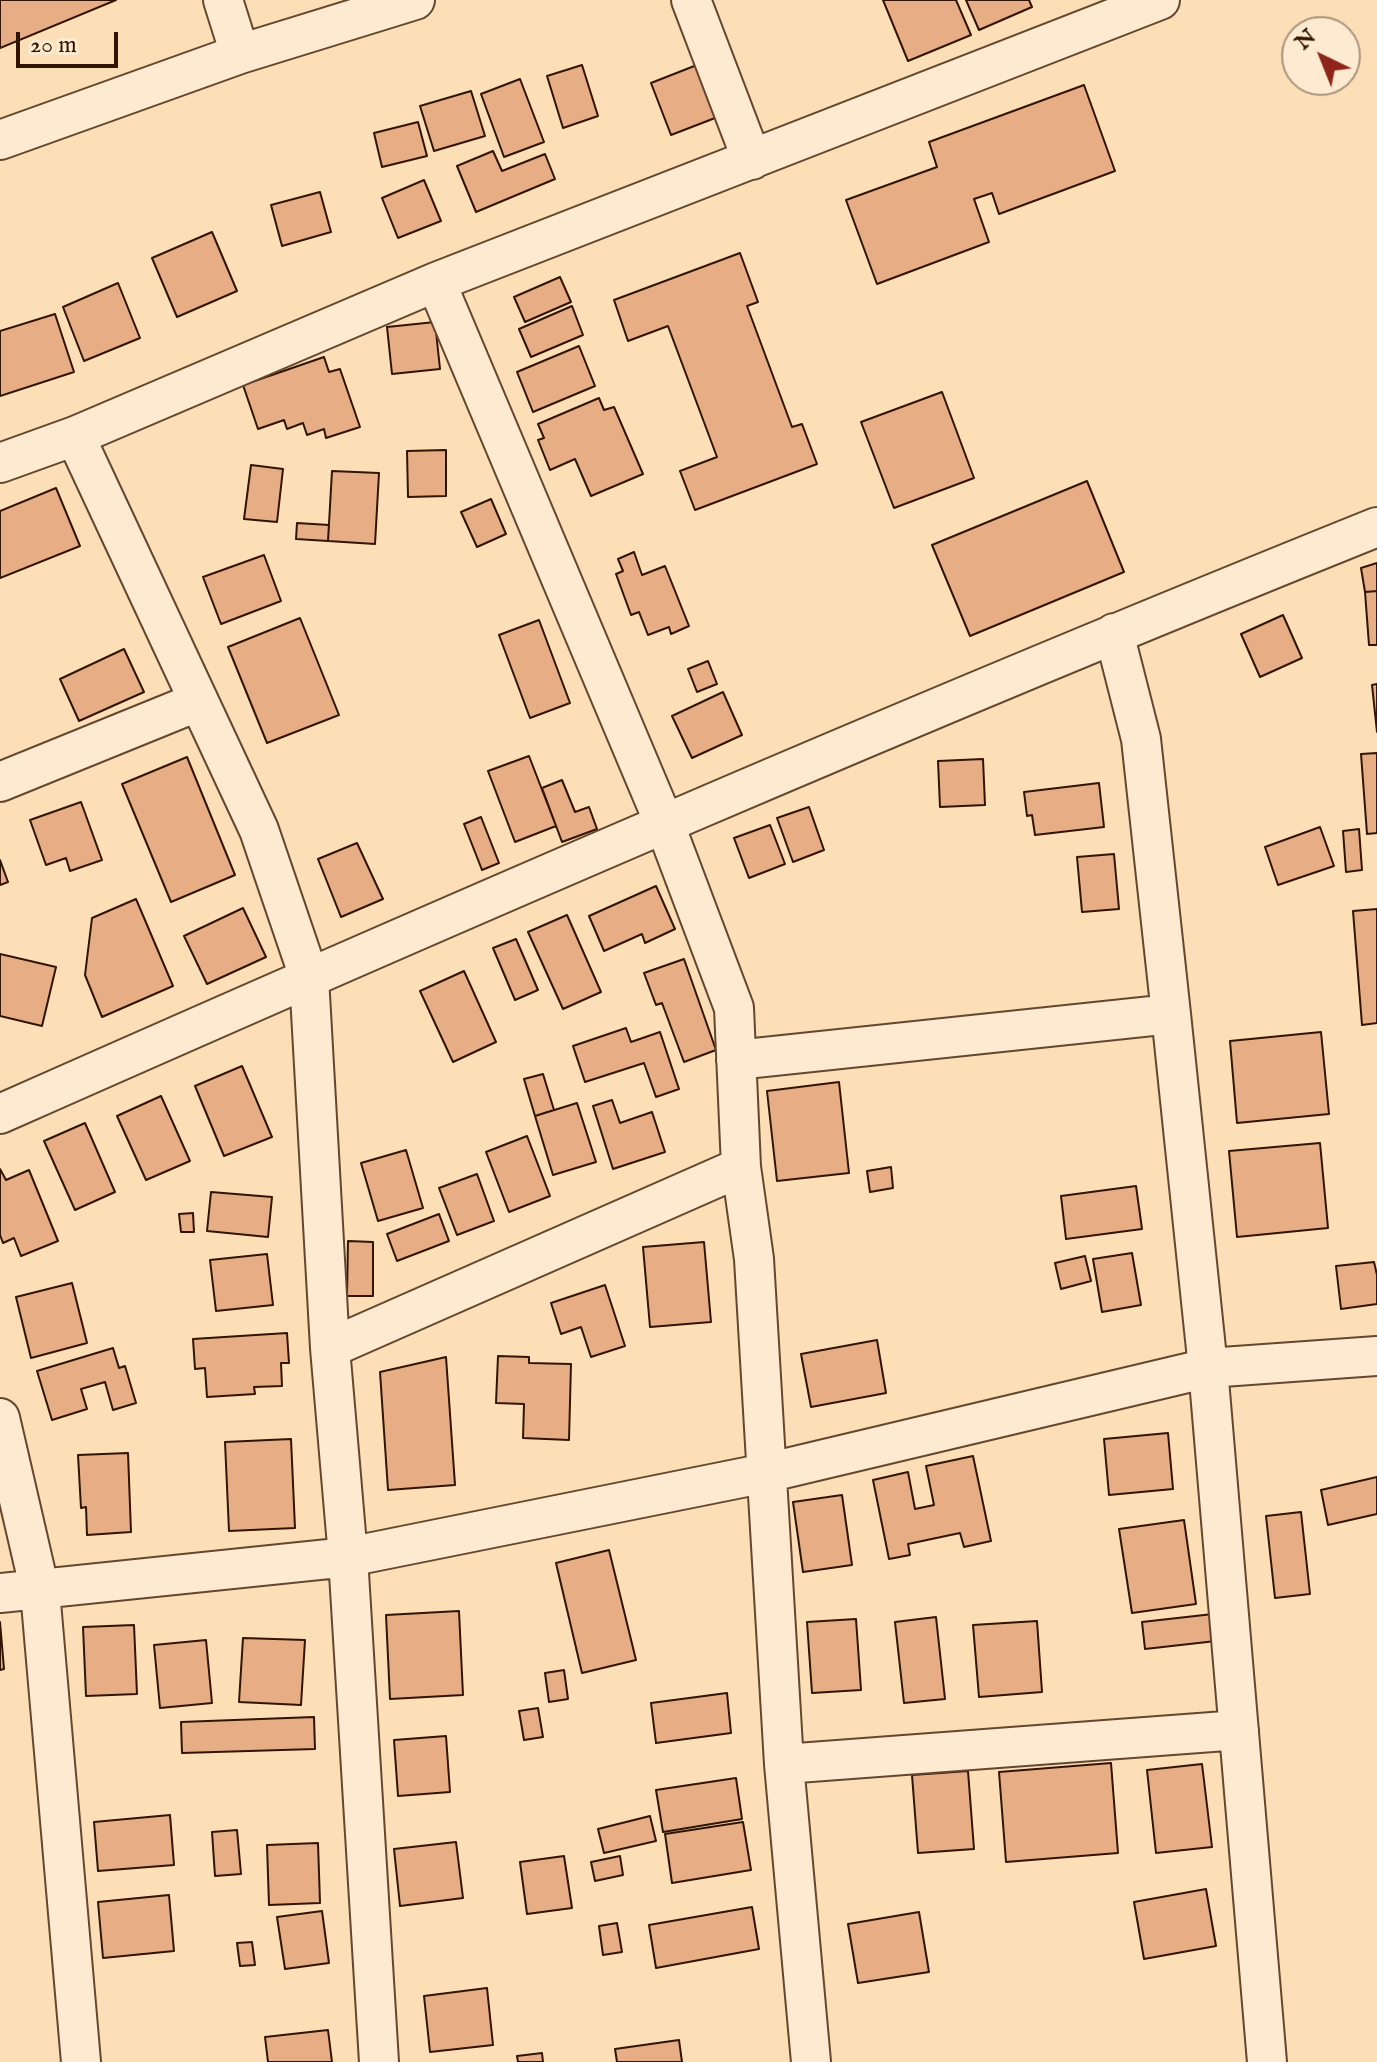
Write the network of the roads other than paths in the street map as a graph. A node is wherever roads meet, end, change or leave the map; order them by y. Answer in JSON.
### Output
{"nodes":[{"id":1,"x":223,"y":0,"type":"edge"},
{"id":2,"x":415,"y":0,"type":"edge"},
{"id":3,"x":691,"y":0,"type":"edge"},
{"id":4,"x":1160,"y":0,"type":"edge"},
{"id":5,"x":240,"y":54,"type":"junction"},
{"id":6,"x":0,"y":140,"type":"edge"},
{"id":7,"x":752,"y":160,"type":"junction"},
{"id":8,"x":436,"y":282,"type":"junction"},
{"id":9,"x":75,"y":436,"type":"junction"},
{"id":10,"x":0,"y":463,"type":"edge"},
{"id":11,"x":1377,"y":527,"type":"edge"},
{"id":12,"x":1114,"y":633,"type":"junction"},
{"id":13,"x":197,"y":702,"type":"junction"},
{"id":14,"x":0,"y":782,"type":"edge"},
{"id":15,"x":665,"y":825,"type":"junction"},
{"id":16,"x":309,"y":977,"type":"junction"},
{"id":17,"x":1171,"y":1014,"type":"junction"},
{"id":18,"x":736,"y":1060,"type":"junction"},
{"id":19,"x":0,"y":1114,"type":"edge"},
{"id":20,"x":741,"y":1167,"type":"junction"},
{"id":21,"x":330,"y":1348,"type":"junction"},
{"id":22,"x":1377,"y":1356,"type":"edge"},
{"id":23,"x":1208,"y":1368,"type":"junction"},
{"id":24,"x":0,"y":1418,"type":"edge"},
{"id":25,"x":766,"y":1473,"type":"junction"},
{"id":26,"x":348,"y":1557,"type":"junction"},
{"id":27,"x":40,"y":1591,"type":"junction"},
{"id":28,"x":0,"y":1593,"type":"edge"},
{"id":29,"x":1239,"y":1730,"type":"junction"},
{"id":30,"x":784,"y":1764,"type":"junction"},
{"id":31,"x":81,"y":2062,"type":"edge"},
{"id":32,"x":379,"y":2062,"type":"edge"},
{"id":33,"x":811,"y":2062,"type":"edge"},
{"id":34,"x":1267,"y":2062,"type":"edge"}],
"edges":[{"from":1,"to":5,"type":"street"},
{"from":2,"to":5,"type":"street"},
{"from":3,"to":7,"type":"street"},
{"from":4,"to":7,"type":"street"},
{"from":5,"to":6,"type":"street"},
{"from":7,"to":8,"type":"street"},
{"from":8,"to":9,"type":"street"},
{"from":8,"to":15,"type":"street"},
{"from":9,"to":10,"type":"street"},
{"from":9,"to":13,"type":"street"},
{"from":11,"to":12,"type":"street"},
{"from":12,"to":15,"type":"street"},
{"from":12,"to":17,"type":"street"},
{"from":13,"to":14,"type":"street"},
{"from":13,"to":16,"type":"street"},
{"from":15,"to":16,"type":"street"},
{"from":15,"to":18,"type":"street"},
{"from":16,"to":19,"type":"street"},
{"from":16,"to":21,"type":"street"},
{"from":17,"to":18,"type":"street"},
{"from":17,"to":23,"type":"street"},
{"from":18,"to":20,"type":"street"},
{"from":20,"to":21,"type":"street"},
{"from":20,"to":25,"type":"street"},
{"from":21,"to":26,"type":"street"},
{"from":22,"to":23,"type":"street"},
{"from":23,"to":25,"type":"street"},
{"from":23,"to":29,"type":"street"},
{"from":24,"to":27,"type":"street"},
{"from":25,"to":26,"type":"street"},
{"from":25,"to":30,"type":"street"},
{"from":26,"to":27,"type":"street"},
{"from":26,"to":32,"type":"street"},
{"from":27,"to":28,"type":"street"},
{"from":27,"to":31,"type":"street"},
{"from":29,"to":30,"type":"street"},
{"from":29,"to":34,"type":"street"},
{"from":30,"to":33,"type":"street"}]}
